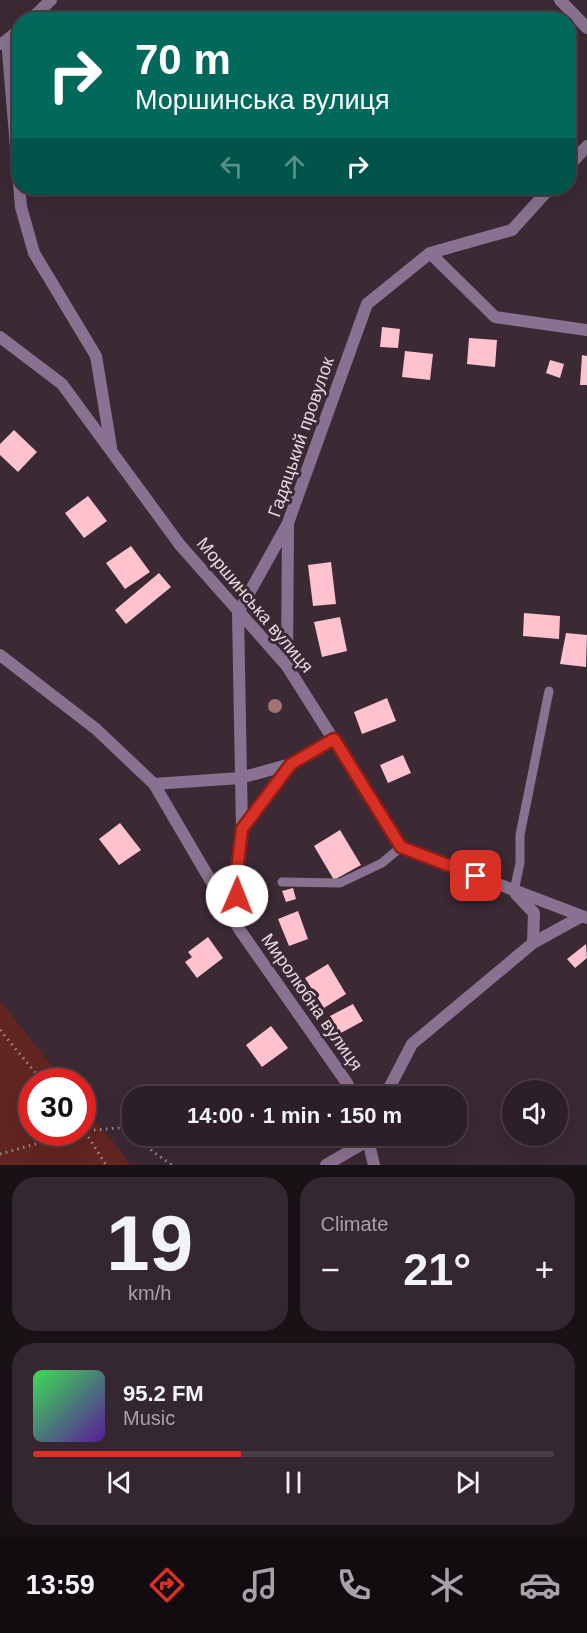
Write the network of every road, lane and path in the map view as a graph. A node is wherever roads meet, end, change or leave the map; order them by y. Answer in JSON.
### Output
{"nodes":[{"id":1,"x":51,"y":0,"type":"edge"},
{"id":2,"x":560,"y":0,"type":"edge"},
{"id":3,"x":38,"y":12,"type":"edge"},
{"id":4,"x":572,"y":12,"type":"edge"},
{"id":5,"x":576,"y":17,"type":"edge"},
{"id":6,"x":587,"y":28,"type":"edge"},
{"id":7,"x":4,"y":43,"type":"edge"},
{"id":8,"x":12,"y":120,"type":"edge"},
{"id":9,"x":587,"y":146,"type":"edge"},
{"id":10,"x":576,"y":158,"type":"edge"},
{"id":11,"x":20,"y":195,"type":"edge"},
{"id":12,"x":544,"y":195,"type":"edge"},
{"id":13,"x":430,"y":253,"type":"junction"},
{"id":14,"x":587,"y":330,"type":"edge"},
{"id":15,"x":0,"y":337,"type":"edge"},
{"id":16,"x":111,"y":450,"type":"junction"},
{"id":17,"x":288,"y":523,"type":"junction"},
{"id":18,"x":238,"y":613,"type":"junction"},
{"id":19,"x":0,"y":655,"type":"edge"},
{"id":20,"x":287,"y":666,"type":"junction"},
{"id":21,"x":549,"y":692,"type":"dead end"},
{"id":22,"x":334,"y":739,"type":"junction"},
{"id":23,"x":291,"y":764,"type":"junction"},
{"id":24,"x":240,"y":778,"type":"junction"},
{"id":25,"x":154,"y":784,"type":"junction"},
{"id":26,"x":242,"y":829,"type":"junction"},
{"id":27,"x":401,"y":847,"type":"junction"},
{"id":28,"x":282,"y":882,"type":"dead end"},
{"id":29,"x":514,"y":891,"type":"junction"},
{"id":30,"x":584,"y":917,"type":"edge"},
{"id":31,"x":239,"y":929,"type":"junction"},
{"id":32,"x":533,"y":943,"type":"junction"},
{"id":33,"x":0,"y":1030,"type":"edge"},
{"id":34,"x":31,"y":1068,"type":"edge"},
{"id":35,"x":348,"y":1086,"type":"edge"},
{"id":36,"x":390,"y":1086,"type":"edge"},
{"id":37,"x":122,"y":1128,"type":"edge"},
{"id":38,"x":96,"y":1130,"type":"edge"},
{"id":39,"x":28,"y":1146,"type":"edge"},
{"id":40,"x":94,"y":1146,"type":"edge"},
{"id":41,"x":148,"y":1146,"type":"edge"},
{"id":42,"x":355,"y":1146,"type":"edge"},
{"id":43,"x":369,"y":1146,"type":"edge"},
{"id":44,"x":0,"y":1154,"type":"edge"},
{"id":45,"x":106,"y":1165,"type":"edge"},
{"id":46,"x":172,"y":1165,"type":"edge"},
{"id":47,"x":326,"y":1165,"type":"edge"},
{"id":48,"x":374,"y":1165,"type":"edge"}],
"edges":[{"from":1,"to":3,"type":"street"},
{"from":2,"to":4,"type":"street"},
{"from":5,"to":6,"type":"street"},
{"from":7,"to":8,"type":"street"},
{"from":9,"to":10,"type":"street"},
{"from":11,"to":16,"type":"street"},
{"from":12,"to":13,"type":"street","name":"Гадяцький провулок"},
{"from":13,"to":14,"type":"street"},
{"from":13,"to":17,"type":"street","name":"Гадяцький провулок"},
{"from":15,"to":16,"type":"street","name":"Моршинська вулиця"},
{"from":16,"to":18,"type":"street","name":"Моршинська вулиця"},
{"from":17,"to":18,"type":"street"},
{"from":17,"to":20,"type":"street","name":"Гадяцький провулок"},
{"from":18,"to":20,"type":"street","name":"Моршинська вулиця"},
{"from":18,"to":24,"type":"street","name":"Миролюбна вулиця"},
{"from":19,"to":25,"type":"street","name":"Миролюбна вулиця"},
{"from":20,"to":22,"type":"street","name":"Моршинська вулиця"},
{"from":21,"to":29,"type":"lane"},
{"from":22,"to":23,"type":"street"},
{"from":22,"to":27,"type":"street","name":"Моршинська вулиця"},
{"from":23,"to":24,"type":"street"},
{"from":23,"to":26,"type":"street"},
{"from":24,"to":25,"type":"street"},
{"from":24,"to":26,"type":"street","name":"Миролюбна вулиця"},
{"from":25,"to":31,"type":"street","name":"Миролюбна вулиця"},
{"from":26,"to":31,"type":"street","name":"Миролюбна вулиця"},
{"from":27,"to":28,"type":"lane"},
{"from":27,"to":29,"type":"street"},
{"from":29,"to":30,"type":"street"},
{"from":29,"to":32,"type":"street"},
{"from":30,"to":32,"type":"street"},
{"from":31,"to":35,"type":"street","name":"Миролюбна вулиця"},
{"from":32,"to":36,"type":"street"},
{"from":33,"to":34,"type":"path"},
{"from":37,"to":38,"type":"path"},
{"from":39,"to":44,"type":"path"},
{"from":40,"to":45,"type":"path"},
{"from":41,"to":46,"type":"path"},
{"from":42,"to":47,"type":"street"},
{"from":43,"to":48,"type":"street"}]}
